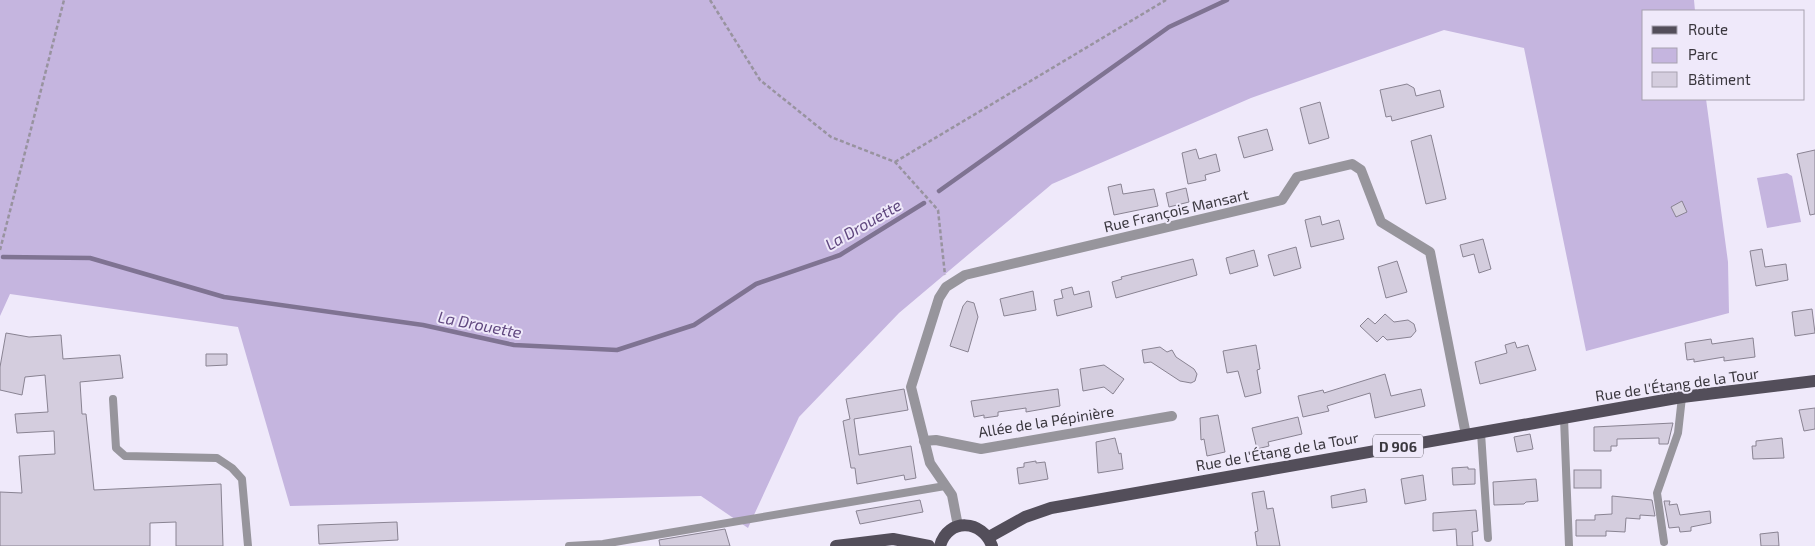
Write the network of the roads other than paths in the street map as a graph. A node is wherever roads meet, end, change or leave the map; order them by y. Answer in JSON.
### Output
{"nodes":[{"id":1,"x":1815,"y":381,"type":"edge"},
{"id":2,"x":1682,"y":397,"type":"junction"},
{"id":3,"x":113,"y":399,"type":"dead end"},
{"id":4,"x":1172,"y":416,"type":"dead end"},
{"id":5,"x":1564,"y":418,"type":"junction"},
{"id":6,"x":1481,"y":433,"type":"junction"},
{"id":7,"x":1466,"y":435,"type":"junction"},
{"id":8,"x":924,"y":441,"type":"junction"},
{"id":9,"x":945,"y":486,"type":"junction"},
{"id":10,"x":958,"y":526,"type":"junction"},
{"id":11,"x":1488,"y":538,"type":"dead end"},
{"id":12,"x":990,"y":542,"type":"edge"},
{"id":13,"x":1664,"y":542,"type":"dead end"},
{"id":14,"x":248,"y":546,"type":"edge"},
{"id":15,"x":569,"y":546,"type":"edge"},
{"id":16,"x":836,"y":546,"type":"edge"},
{"id":17,"x":929,"y":546,"type":"edge"},
{"id":18,"x":940,"y":546,"type":"edge"},
{"id":19,"x":1569,"y":546,"type":"edge"}],
"edges":[{"from":1,"to":2,"type":"main road","name":"Rue de l'Étang de la Tour","number":"D 906"},
{"from":2,"to":5,"type":"main road","name":"Rue de l'Étang de la Tour","number":"D 906"},
{"from":2,"to":13,"type":"lane"},
{"from":3,"to":14,"type":"lane"},
{"from":4,"to":8,"type":"street","name":"Allée de la Pépinière"},
{"from":5,"to":6,"type":"main road","name":"Rue de l'Étang de la Tour","number":"D 906"},
{"from":5,"to":19,"type":"lane"},
{"from":6,"to":7,"type":"main road","name":"Rue de l'Étang de la Tour","number":"D 906"},
{"from":6,"to":11,"type":"lane"},
{"from":7,"to":8,"type":"street","name":"Rue François Mansart"},
{"from":7,"to":12,"type":"main road","name":"Rue de l'Étang de la Tour","number":"D 906"},
{"from":8,"to":9,"type":"street"},
{"from":9,"to":10,"type":"street"},
{"from":9,"to":15,"type":"lane"},
{"from":10,"to":12,"type":"main road"},
{"from":10,"to":18,"type":"main road"},
{"from":16,"to":17,"type":"main road"}]}
